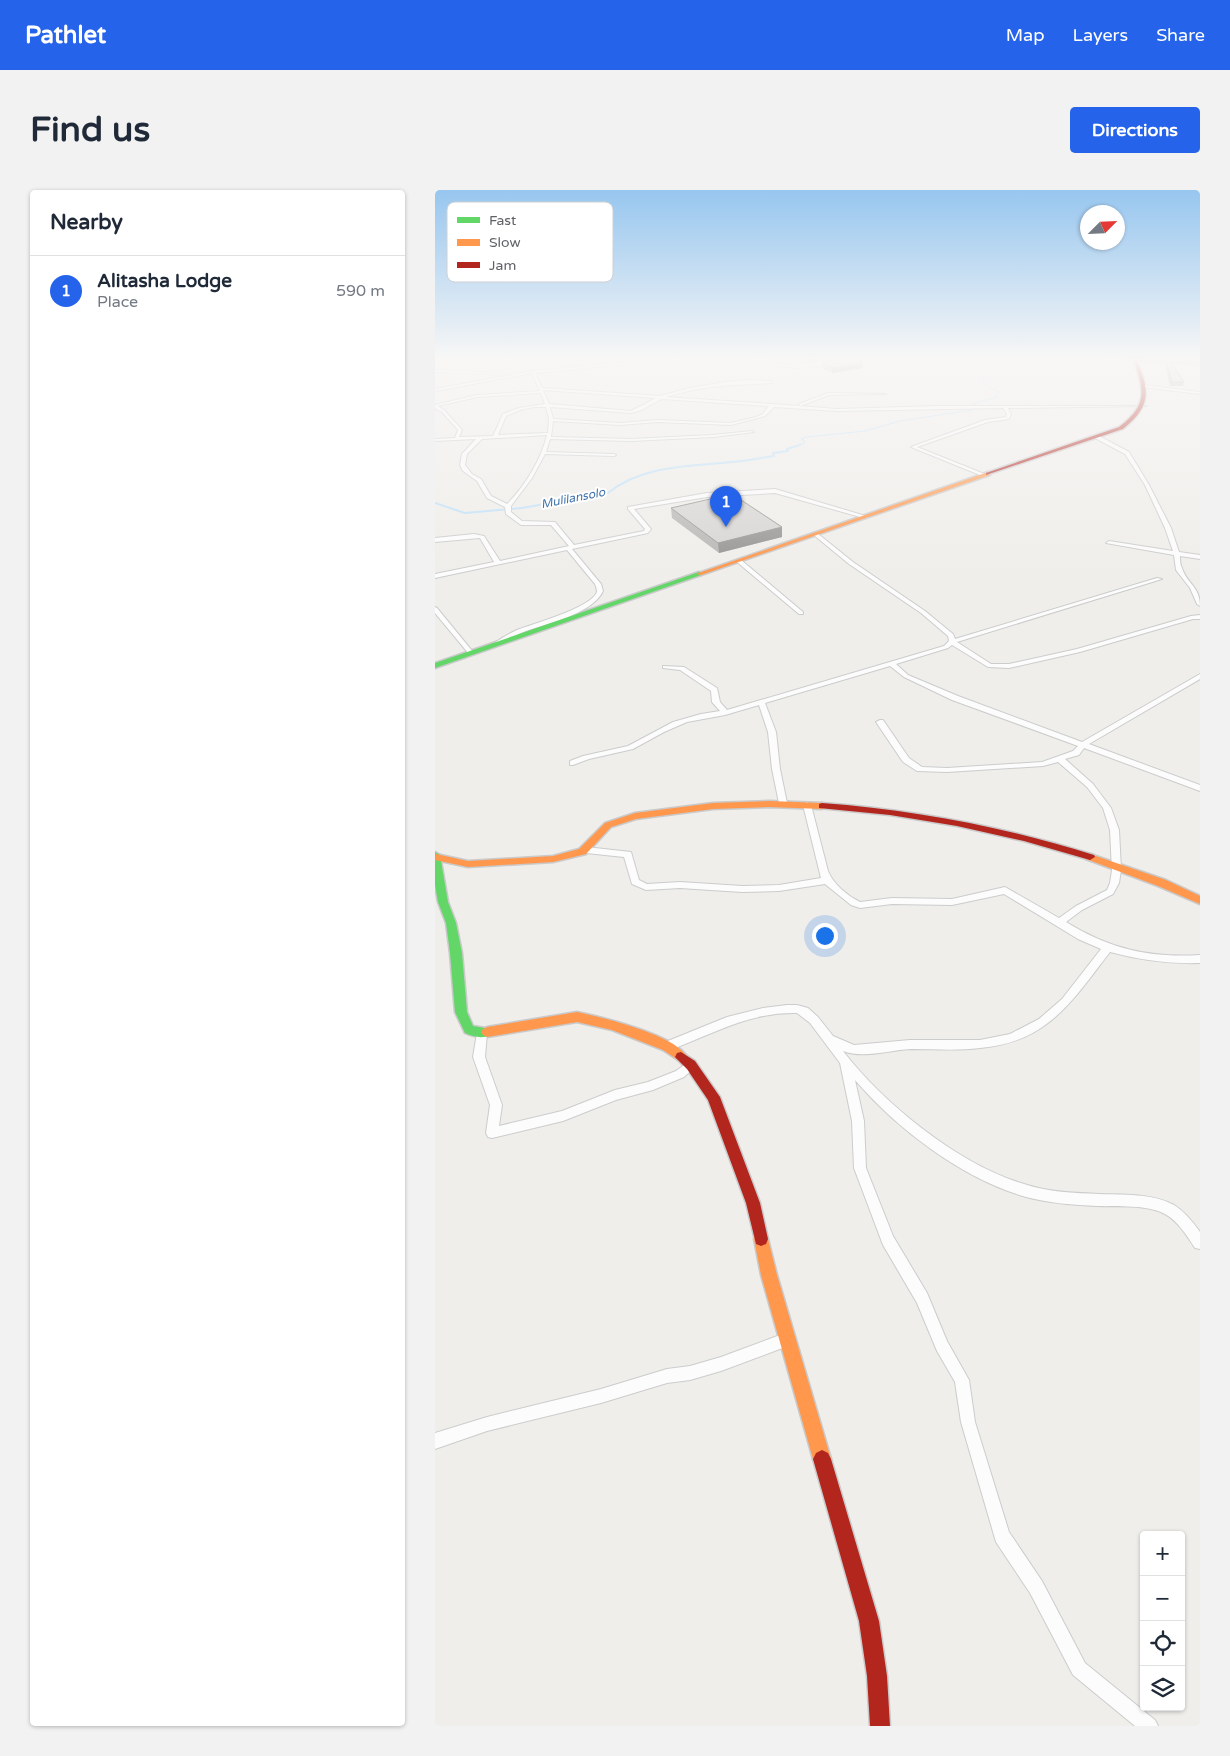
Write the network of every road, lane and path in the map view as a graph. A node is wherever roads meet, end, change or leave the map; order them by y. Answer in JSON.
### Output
{"nodes":[{"id":1,"x":459,"y":429,"type":"edge"},
{"id":2,"x":498,"y":429,"type":"edge"},
{"id":3,"x":550,"y":429,"type":"edge"},
{"id":4,"x":965,"y":429,"type":"edge"},
{"id":5,"x":1117,"y":429,"type":"edge"},
{"id":6,"x":752,"y":432,"type":"dead end"},
{"id":7,"x":549,"y":436,"type":"junction"},
{"id":8,"x":481,"y":437,"type":"junction"},
{"id":9,"x":495,"y":437,"type":"junction"},
{"id":10,"x":457,"y":438,"type":"junction"},
{"id":11,"x":1097,"y":438,"type":"junction"},
{"id":12,"x":435,"y":440,"type":"edge"},
{"id":13,"x":544,"y":453,"type":"junction"},
{"id":14,"x":614,"y":455,"type":"dead end"},
{"id":15,"x":985,"y":476,"type":"junction"},
{"id":16,"x":507,"y":508,"type":"junction"},
{"id":17,"x":866,"y":517,"type":"junction"},
{"id":18,"x":817,"y":535,"type":"junction"},
{"id":19,"x":435,"y":540,"type":"edge"},
{"id":20,"x":1109,"y":543,"type":"dead end"},
{"id":21,"x":570,"y":548,"type":"junction"},
{"id":22,"x":1177,"y":553,"type":"junction"},
{"id":23,"x":1200,"y":557,"type":"edge"},
{"id":24,"x":739,"y":561,"type":"junction"},
{"id":25,"x":498,"y":563,"type":"junction"},
{"id":26,"x":435,"y":576,"type":"edge"},
{"id":27,"x":1159,"y":579,"type":"dead end"},
{"id":28,"x":1200,"y":604,"type":"edge"},
{"id":29,"x":435,"y":609,"type":"edge"},
{"id":30,"x":801,"y":614,"type":"dead end"},
{"id":31,"x":1200,"y":617,"type":"edge"},
{"id":32,"x":952,"y":642,"type":"junction"},
{"id":33,"x":495,"y":645,"type":"junction"},
{"id":34,"x":471,"y":653,"type":"junction"},
{"id":35,"x":890,"y":664,"type":"junction"},
{"id":36,"x":435,"y":666,"type":"edge"},
{"id":37,"x":665,"y":667,"type":"dead end"},
{"id":38,"x":1200,"y":676,"type":"edge"},
{"id":39,"x":761,"y":702,"type":"junction"},
{"id":40,"x":725,"y":713,"type":"junction"},
{"id":41,"x":880,"y":722,"type":"dead end"},
{"id":42,"x":1083,"y":745,"type":"junction"},
{"id":43,"x":1060,"y":760,"type":"junction"},
{"id":44,"x":573,"y":763,"type":"dead end"},
{"id":45,"x":1200,"y":788,"type":"edge"},
{"id":46,"x":783,"y":803,"type":"junction"},
{"id":47,"x":807,"y":804,"type":"junction"},
{"id":48,"x":586,"y":850,"type":"junction"},
{"id":49,"x":435,"y":856,"type":"edge"},
{"id":50,"x":1117,"y":866,"type":"junction"},
{"id":51,"x":827,"y":880,"type":"junction"},
{"id":52,"x":1200,"y":900,"type":"edge"},
{"id":53,"x":1060,"y":922,"type":"junction"},
{"id":54,"x":1109,"y":948,"type":"junction"},
{"id":55,"x":1200,"y":959,"type":"edge"},
{"id":56,"x":482,"y":1033,"type":"junction"},
{"id":57,"x":829,"y":1039,"type":"junction"},
{"id":58,"x":667,"y":1046,"type":"junction"},
{"id":59,"x":845,"y":1061,"type":"junction"},
{"id":60,"x":691,"y":1065,"type":"junction"},
{"id":61,"x":1200,"y":1243,"type":"edge"},
{"id":62,"x":789,"y":1339,"type":"junction"},
{"id":63,"x":435,"y":1441,"type":"edge"},
{"id":64,"x":880,"y":1726,"type":"edge"},
{"id":65,"x":1149,"y":1726,"type":"edge"}],
"edges":[{"from":1,"to":10,"type":"street"},
{"from":2,"to":9,"type":"street"},
{"from":3,"to":7,"type":"street"},
{"from":4,"to":15,"type":"street"},
{"from":5,"to":11,"type":"main road"},
{"from":6,"to":7,"type":"street"},
{"from":7,"to":9,"type":"street"},
{"from":7,"to":13,"type":"street"},
{"from":8,"to":9,"type":"street"},
{"from":8,"to":10,"type":"street"},
{"from":8,"to":16,"type":"street"},
{"from":10,"to":12,"type":"street"},
{"from":11,"to":15,"type":"main road"},
{"from":11,"to":22,"type":"street"},
{"from":13,"to":14,"type":"street"},
{"from":13,"to":16,"type":"street"},
{"from":15,"to":17,"type":"main road"},
{"from":16,"to":21,"type":"street"},
{"from":17,"to":18,"type":"main road"},
{"from":17,"to":21,"type":"street"},
{"from":18,"to":24,"type":"main road"},
{"from":18,"to":32,"type":"street"},
{"from":19,"to":25,"type":"street"},
{"from":20,"to":22,"type":"street"},
{"from":21,"to":25,"type":"street"},
{"from":21,"to":33,"type":"street"},
{"from":22,"to":23,"type":"street"},
{"from":22,"to":28,"type":"street"},
{"from":24,"to":30,"type":"street"},
{"from":24,"to":33,"type":"main road"},
{"from":25,"to":26,"type":"street"},
{"from":27,"to":32,"type":"street"},
{"from":29,"to":34,"type":"street"},
{"from":31,"to":32,"type":"street"},
{"from":32,"to":35,"type":"street"},
{"from":33,"to":34,"type":"main road"},
{"from":34,"to":36,"type":"main road"},
{"from":35,"to":39,"type":"street"},
{"from":35,"to":42,"type":"street"},
{"from":37,"to":40,"type":"street"},
{"from":38,"to":42,"type":"street"},
{"from":39,"to":40,"type":"street"},
{"from":39,"to":46,"type":"street"},
{"from":40,"to":44,"type":"street"},
{"from":41,"to":43,"type":"street"},
{"from":42,"to":43,"type":"street"},
{"from":42,"to":45,"type":"street"},
{"from":43,"to":50,"type":"street"},
{"from":46,"to":47,"type":"main road"},
{"from":46,"to":48,"type":"main road"},
{"from":47,"to":50,"type":"main road"},
{"from":47,"to":51,"type":"street"},
{"from":48,"to":49,"type":"main road"},
{"from":48,"to":51,"type":"street"},
{"from":49,"to":56,"type":"main road"},
{"from":50,"to":52,"type":"main road"},
{"from":50,"to":53,"type":"street"},
{"from":51,"to":53,"type":"street"},
{"from":53,"to":54,"type":"street"},
{"from":54,"to":55,"type":"street"},
{"from":54,"to":57,"type":"street"},
{"from":56,"to":58,"type":"main road"},
{"from":56,"to":60,"type":"street"},
{"from":57,"to":58,"type":"street"},
{"from":57,"to":59,"type":"street"},
{"from":58,"to":60,"type":"main road"},
{"from":59,"to":61,"type":"street"},
{"from":59,"to":65,"type":"street"},
{"from":60,"to":62,"type":"main road"},
{"from":62,"to":63,"type":"street"},
{"from":62,"to":64,"type":"main road"}]}
